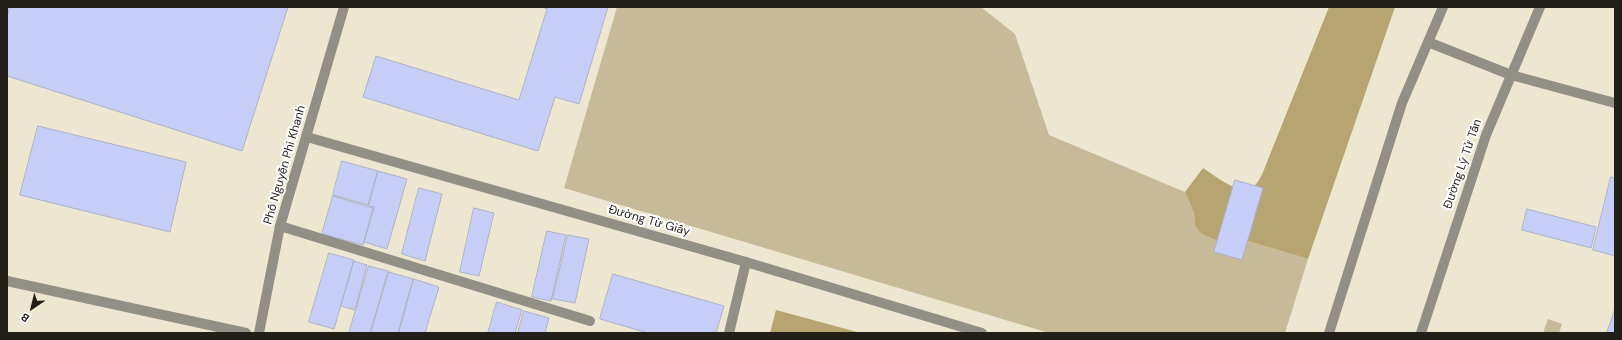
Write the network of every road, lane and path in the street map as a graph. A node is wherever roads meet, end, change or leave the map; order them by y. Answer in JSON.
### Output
{"nodes":[{"id":1,"x":344,"y":7,"type":"edge"},
{"id":2,"x":1443,"y":7,"type":"edge"},
{"id":3,"x":1540,"y":7,"type":"edge"},
{"id":4,"x":1428,"y":42,"type":"junction"},
{"id":5,"x":1511,"y":75,"type":"junction"},
{"id":6,"x":1615,"y":103,"type":"edge"},
{"id":7,"x":307,"y":137,"type":"junction"},
{"id":8,"x":280,"y":226,"type":"junction"},
{"id":9,"x":746,"y":262,"type":"junction"},
{"id":10,"x":7,"y":281,"type":"edge"},
{"id":11,"x":590,"y":321,"type":"dead end"},
{"id":12,"x":246,"y":333,"type":"edge"},
{"id":13,"x":259,"y":333,"type":"edge"},
{"id":14,"x":729,"y":333,"type":"edge"},
{"id":15,"x":982,"y":333,"type":"edge"},
{"id":16,"x":1328,"y":333,"type":"edge"},
{"id":17,"x":1421,"y":333,"type":"edge"}],
"edges":[{"from":1,"to":7,"type":"street","name":"Phố Nguyễn Phi Khanh"},
{"from":2,"to":4,"type":"street"},
{"from":3,"to":5,"type":"street","name":"Đường Lý Tử Tấn"},
{"from":4,"to":5,"type":"street"},
{"from":4,"to":16,"type":"street"},
{"from":5,"to":6,"type":"street"},
{"from":5,"to":17,"type":"street","name":"Đường Lý Tử Tấn"},
{"from":7,"to":8,"type":"street","name":"Phố Nguyễn Phi Khanh"},
{"from":7,"to":9,"type":"street","name":"Đường Từ Giấy"},
{"from":8,"to":11,"type":"street"},
{"from":8,"to":13,"type":"street","name":"Phố Nguyễn Phi Khanh"},
{"from":9,"to":14,"type":"street"},
{"from":9,"to":15,"type":"street","name":"Đường Từ Giấy"},
{"from":10,"to":12,"type":"street"}]}
